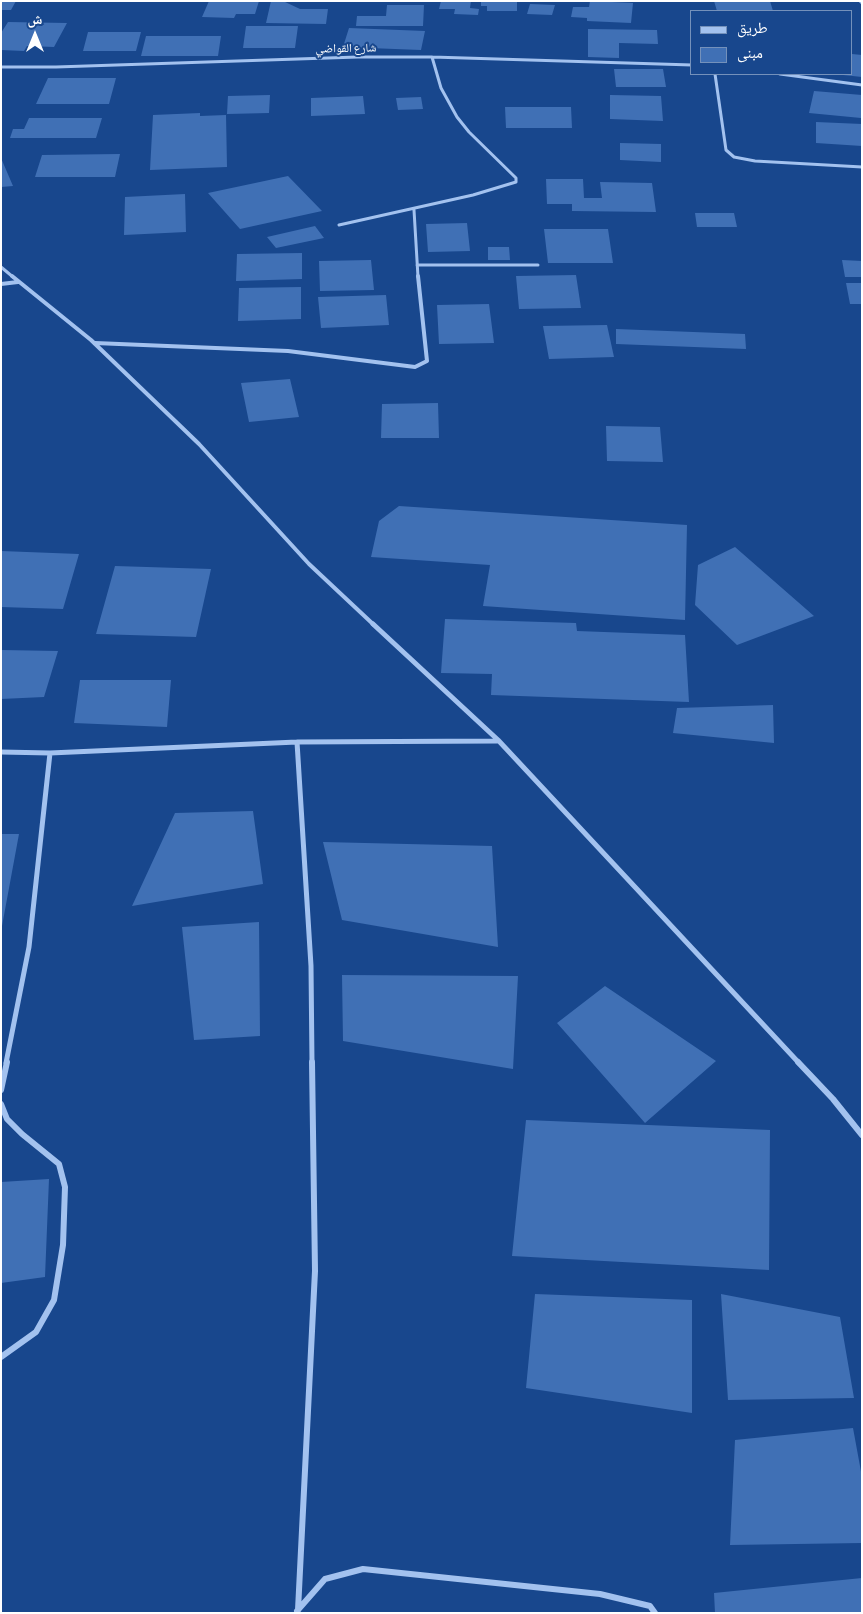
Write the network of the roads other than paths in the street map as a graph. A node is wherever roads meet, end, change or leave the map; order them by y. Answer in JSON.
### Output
{"nodes":[{"id":1,"x":432,"y":57,"type":"junction"},
{"id":2,"x":690,"y":64,"type":"edge"},
{"id":3,"x":1,"y":67,"type":"edge"},
{"id":4,"x":715,"y":75,"type":"edge"},
{"id":5,"x":787,"y":75,"type":"edge"},
{"id":6,"x":862,"y":85,"type":"edge"},
{"id":7,"x":862,"y":167,"type":"edge"},
{"id":8,"x":414,"y":210,"type":"junction"},
{"id":9,"x":339,"y":225,"type":"dead end"},
{"id":10,"x":417,"y":265,"type":"junction"},
{"id":11,"x":538,"y":265,"type":"dead end"},
{"id":12,"x":1,"y":267,"type":"edge"},
{"id":13,"x":18,"y":282,"type":"junction"},
{"id":14,"x":1,"y":284,"type":"edge"},
{"id":15,"x":94,"y":343,"type":"junction"},
{"id":16,"x":498,"y":740,"type":"junction"},
{"id":17,"x":296,"y":742,"type":"junction"},
{"id":18,"x":1,"y":752,"type":"edge"},
{"id":19,"x":50,"y":753,"type":"junction"},
{"id":20,"x":1,"y":1090,"type":"edge"},
{"id":21,"x":1,"y":1104,"type":"edge"},
{"id":22,"x":862,"y":1135,"type":"edge"},
{"id":23,"x":1,"y":1357,"type":"edge"},
{"id":24,"x":296,"y":1612,"type":"edge"},
{"id":25,"x":655,"y":1613,"type":"edge"}],
"edges":[{"from":1,"to":2,"type":"street","name":"شارع القواضي"},
{"from":1,"to":3,"type":"street","name":"شارع القواضي"},
{"from":1,"to":8,"type":"street"},
{"from":4,"to":7,"type":"street"},
{"from":5,"to":6,"type":"street"},
{"from":8,"to":9,"type":"street"},
{"from":8,"to":10,"type":"street"},
{"from":10,"to":11,"type":"street"},
{"from":10,"to":15,"type":"street"},
{"from":12,"to":13,"type":"street"},
{"from":13,"to":14,"type":"street"},
{"from":13,"to":15,"type":"street"},
{"from":15,"to":16,"type":"street"},
{"from":16,"to":17,"type":"street"},
{"from":16,"to":22,"type":"street"},
{"from":17,"to":19,"type":"street"},
{"from":17,"to":24,"type":"street"},
{"from":18,"to":19,"type":"street"},
{"from":19,"to":20,"type":"street"},
{"from":21,"to":23,"type":"street"},
{"from":24,"to":25,"type":"street"}]}
